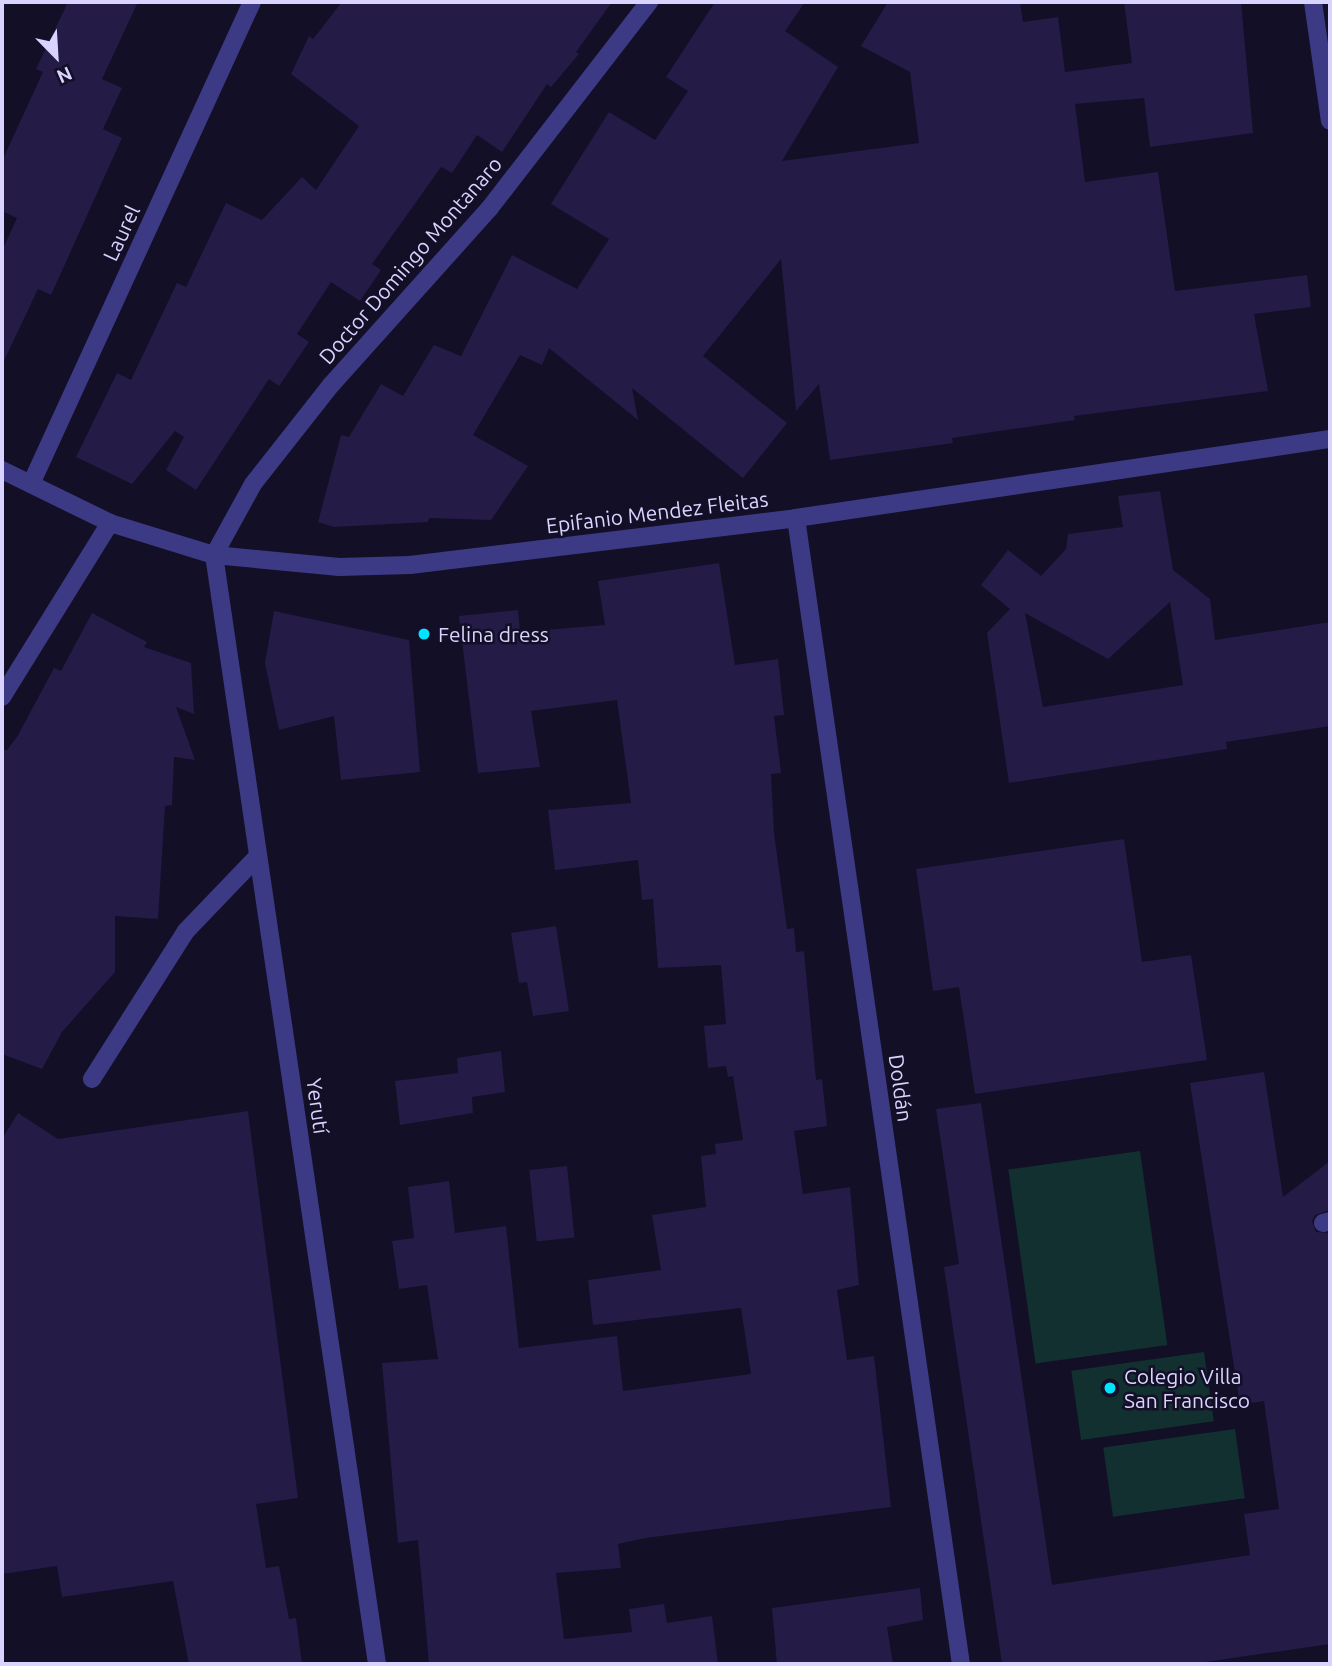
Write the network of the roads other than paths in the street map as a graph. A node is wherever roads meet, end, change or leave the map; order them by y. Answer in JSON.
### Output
{"nodes":[{"id":1,"x":252,"y":2,"type":"edge"},
{"id":2,"x":649,"y":2,"type":"edge"},
{"id":3,"x":1313,"y":2,"type":"edge"},
{"id":4,"x":1330,"y":121,"type":"edge"},
{"id":5,"x":1330,"y":439,"type":"edge"},
{"id":6,"x":2,"y":470,"type":"edge"},
{"id":7,"x":31,"y":484,"type":"junction"},
{"id":8,"x":796,"y":517,"type":"junction"},
{"id":9,"x":110,"y":523,"type":"junction"},
{"id":10,"x":214,"y":555,"type":"junction"},
{"id":11,"x":2,"y":697,"type":"edge"},
{"id":12,"x":258,"y":856,"type":"junction"},
{"id":13,"x":92,"y":1079,"type":"dead end"},
{"id":14,"x":377,"y":1664,"type":"edge"},
{"id":15,"x":961,"y":1664,"type":"edge"}],
"edges":[{"from":1,"to":7,"type":"street","name":"Laurel"},
{"from":2,"to":10,"type":"street","name":"Doctor Domingo Montanaro"},
{"from":3,"to":4,"type":"street"},
{"from":5,"to":8,"type":"street","name":"Epifanio Mendez Fleitas"},
{"from":6,"to":7,"type":"street","name":"Epifanio Mendez Fleitas"},
{"from":7,"to":9,"type":"street","name":"Epifanio Mendez Fleitas"},
{"from":8,"to":10,"type":"street","name":"Epifanio Mendez Fleitas"},
{"from":8,"to":15,"type":"street","name":"Doldán"},
{"from":9,"to":10,"type":"street","name":"Epifanio Mendez Fleitas"},
{"from":9,"to":11,"type":"street"},
{"from":10,"to":12,"type":"street","name":"Yerutí"},
{"from":12,"to":13,"type":"street"},
{"from":12,"to":14,"type":"street","name":"Yerutí"}]}
